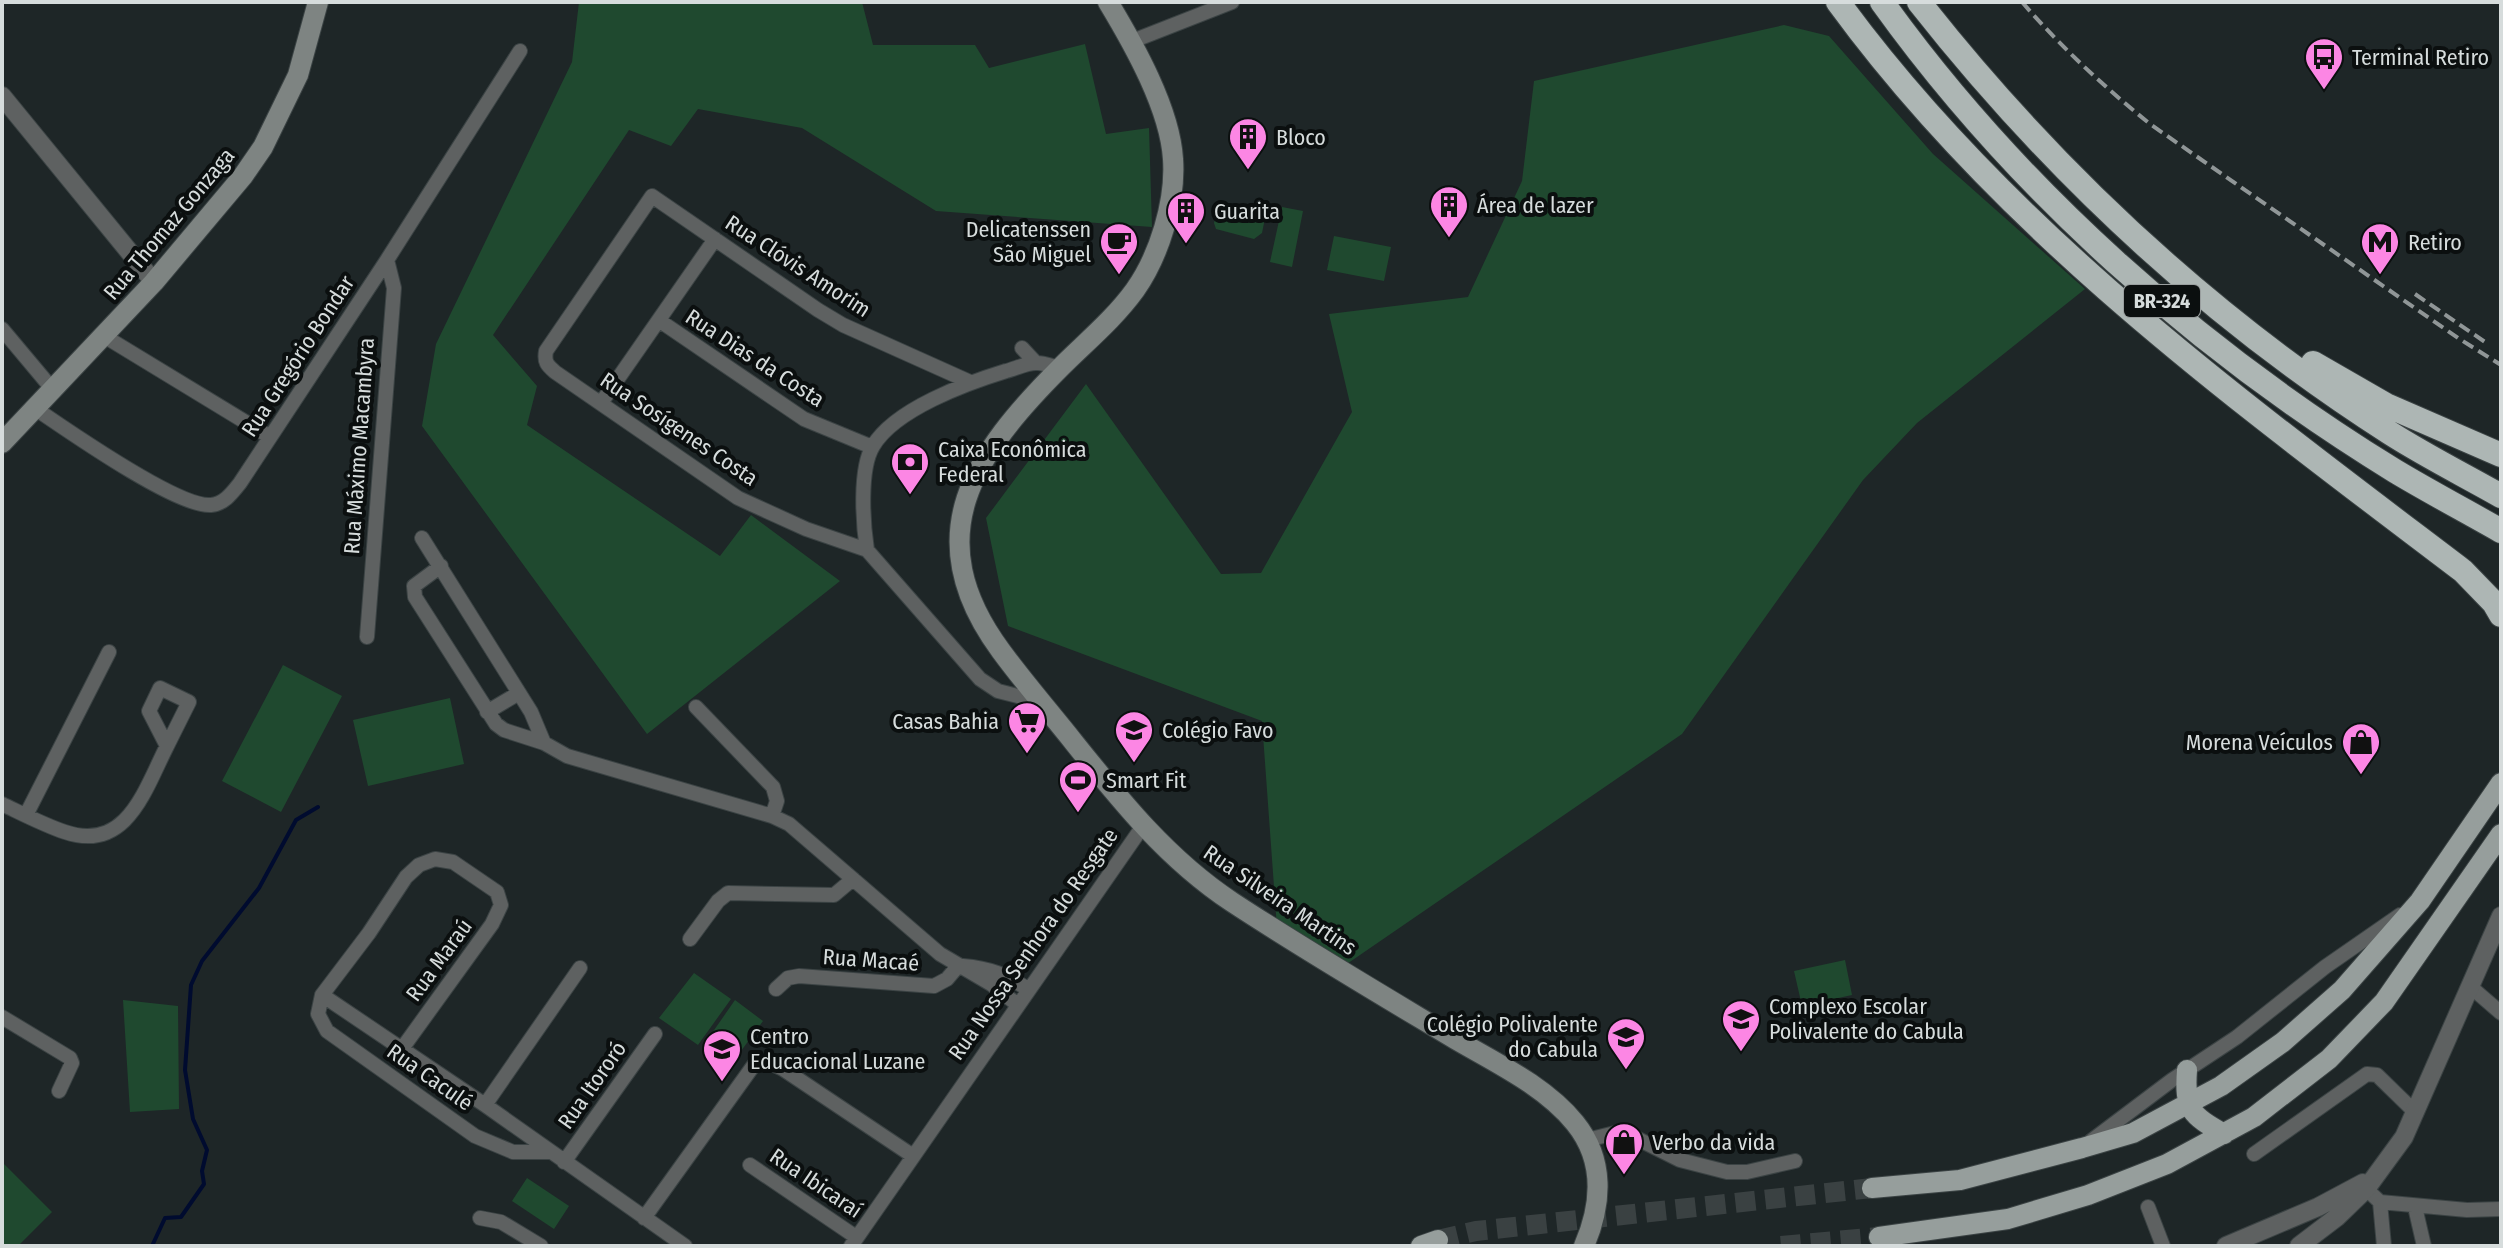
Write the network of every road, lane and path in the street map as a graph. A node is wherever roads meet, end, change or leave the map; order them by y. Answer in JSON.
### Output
{"nodes":[{"id":1,"x":318,"y":2,"type":"edge"},
{"id":2,"x":1108,"y":2,"type":"edge"},
{"id":3,"x":1232,"y":2,"type":"edge"},
{"id":4,"x":1838,"y":2,"type":"edge"},
{"id":5,"x":1876,"y":2,"type":"edge"},
{"id":6,"x":1882,"y":2,"type":"edge"},
{"id":7,"x":1919,"y":2,"type":"edge"},
{"id":8,"x":1896,"y":22,"type":"junction"},
{"id":9,"x":1130,"y":42,"type":"junction"},
{"id":10,"x":520,"y":51,"type":"dead end"},
{"id":11,"x":2,"y":96,"type":"edge"},
{"id":12,"x":715,"y":239,"type":"junction"},
{"id":13,"x":387,"y":260,"type":"junction"},
{"id":14,"x":154,"y":282,"type":"junction"},
{"id":15,"x":2225,"y":314,"type":"junction"},
{"id":16,"x":660,"y":321,"type":"junction"},
{"id":17,"x":2,"y":329,"type":"edge"},
{"id":18,"x":104,"y":336,"type":"junction"},
{"id":19,"x":557,"y":336,"type":"joint"},
{"id":20,"x":1022,"y":348,"type":"dead end"},
{"id":21,"x":1036,"y":363,"type":"junction"},
{"id":22,"x":1060,"y":368,"type":"junction"},
{"id":23,"x":970,"y":382,"type":"junction"},
{"id":24,"x":54,"y":391,"type":"junction"},
{"id":25,"x":601,"y":403,"type":"junction"},
{"id":26,"x":36,"y":409,"type":"junction"},
{"id":27,"x":270,"y":437,"type":"junction"},
{"id":28,"x":2,"y":443,"type":"edge"},
{"id":29,"x":872,"y":447,"type":"junction"},
{"id":30,"x":2501,"y":455,"type":"edge"},
{"id":31,"x":2501,"y":496,"type":"edge"},
{"id":32,"x":2501,"y":531,"type":"edge"},
{"id":33,"x":422,"y":538,"type":"dead end"},
{"id":34,"x":867,"y":550,"type":"junction"},
{"id":35,"x":441,"y":566,"type":"junction"},
{"id":36,"x":2501,"y":615,"type":"edge"},
{"id":37,"x":367,"y":637,"type":"dead end"},
{"id":38,"x":109,"y":652,"type":"dead end"},
{"id":39,"x":519,"y":693,"type":"junction"},
{"id":40,"x":1041,"y":702,"type":"junction"},
{"id":41,"x":696,"y":707,"type":"dead end"},
{"id":42,"x":487,"y":712,"type":"junction"},
{"id":43,"x":544,"y":743,"type":"junction"},
{"id":44,"x":167,"y":746,"type":"dead end"},
{"id":45,"x":2501,"y":783,"type":"edge"},
{"id":46,"x":2,"y":804,"type":"edge"},
{"id":47,"x":26,"y":815,"type":"junction"},
{"id":48,"x":772,"y":816,"type":"junction"},
{"id":49,"x":1143,"y":826,"type":"junction"},
{"id":50,"x":2501,"y":834,"type":"edge"},
{"id":51,"x":853,"y":879,"type":"junction"},
{"id":52,"x":2420,"y":901,"type":"junction"},
{"id":53,"x":2501,"y":916,"type":"edge"},
{"id":54,"x":690,"y":939,"type":"dead end"},
{"id":55,"x":958,"y":966,"type":"junction"},
{"id":56,"x":580,"y":968,"type":"dead end"},
{"id":57,"x":2472,"y":988,"type":"junction"},
{"id":58,"x":776,"y":989,"type":"dead end"},
{"id":59,"x":1029,"y":990,"type":"junction"},
{"id":60,"x":322,"y":995,"type":"junction"},
{"id":61,"x":1018,"y":1005,"type":"junction"},
{"id":62,"x":2501,"y":1013,"type":"edge"},
{"id":63,"x":2,"y":1017,"type":"edge"},
{"id":64,"x":655,"y":1034,"type":"dead end"},
{"id":65,"x":401,"y":1050,"type":"junction"},
{"id":66,"x":2187,"y":1070,"type":"junction"},
{"id":67,"x":59,"y":1091,"type":"dead end"},
{"id":68,"x":485,"y":1105,"type":"junction"},
{"id":69,"x":2188,"y":1105,"type":"junction"},
{"id":70,"x":2416,"y":1113,"type":"junction"},
{"id":71,"x":2224,"y":1134,"type":"junction"},
{"id":72,"x":1587,"y":1140,"type":"junction"},
{"id":73,"x":2082,"y":1148,"type":"junction"},
{"id":74,"x":551,"y":1152,"type":"junction"},
{"id":75,"x":2254,"y":1154,"type":"dead end"},
{"id":76,"x":913,"y":1156,"type":"junction"},
{"id":77,"x":1795,"y":1161,"type":"dead end"},
{"id":78,"x":564,"y":1162,"type":"junction"},
{"id":79,"x":750,"y":1165,"type":"dead end"},
{"id":80,"x":2363,"y":1186,"type":"junction"},
{"id":81,"x":1872,"y":1188,"type":"tunnel mouth"},
{"id":82,"x":2380,"y":1202,"type":"junction"},
{"id":83,"x":2148,"y":1207,"type":"dead end"},
{"id":84,"x":2415,"y":1207,"type":"junction"},
{"id":85,"x":2501,"y":1209,"type":"edge"},
{"id":86,"x":480,"y":1218,"type":"dead end"},
{"id":87,"x":644,"y":1218,"type":"junction"},
{"id":88,"x":1879,"y":1237,"type":"tunnel mouth"},
{"id":89,"x":854,"y":1241,"type":"edge"},
{"id":90,"x":2233,"y":1244,"type":"edge"},
{"id":91,"x":541,"y":1246,"type":"edge"},
{"id":92,"x":685,"y":1246,"type":"edge"},
{"id":93,"x":1584,"y":1246,"type":"edge"},
{"id":94,"x":2163,"y":1246,"type":"edge"},
{"id":95,"x":2299,"y":1246,"type":"edge"},
{"id":96,"x":2384,"y":1246,"type":"edge"},
{"id":97,"x":2424,"y":1246,"type":"edge"}],
"edges":[{"from":1,"to":14,"type":"main road","name":"Rua Thomaz Gonzaga"},
{"from":2,"to":9,"type":"main road","name":"Rua Silveira Martins"},
{"from":3,"to":9,"type":"street"},
{"from":4,"to":36,"type":"highway"},
{"from":5,"to":8,"type":"highway"},
{"from":6,"to":8,"type":"highway","number":"BR-324"},
{"from":7,"to":15,"type":"highway","number":"BR-324"},
{"from":8,"to":32,"type":"highway","number":"BR-324"},
{"from":9,"to":22,"type":"main road","name":"Rua Silveira Martins"},
{"from":10,"to":13,"type":"street","name":"Rua Gregório Bondar"},
{"from":11,"to":14,"type":"street"},
{"from":12,"to":16,"type":"street"},
{"from":12,"to":19,"type":"street","name":"Rua Clóvis Amorim"},
{"from":12,"to":23,"type":"street","name":"Rua Clóvis Amorim"},
{"from":13,"to":27,"type":"street","name":"Rua Gregório Bondar"},
{"from":13,"to":37,"type":"street","name":"Rua Máximo Macambyra"},
{"from":14,"to":18,"type":"main road","name":"Rua Thomaz Gonzaga"},
{"from":15,"to":30,"type":"highway"},
{"from":15,"to":31,"type":"highway","number":"BR-324"},
{"from":16,"to":25,"type":"street"},
{"from":16,"to":29,"type":"street","name":"Rua Dias da Costa"},
{"from":17,"to":24,"type":"street"},
{"from":18,"to":24,"type":"main road","name":"Rua Thomaz Gonzaga"},
{"from":18,"to":27,"type":"street"},
{"from":19,"to":25,"type":"street","name":"Rua Sosígenes Costa"},
{"from":20,"to":21,"type":"street"},
{"from":21,"to":22,"type":"street"},
{"from":21,"to":23,"type":"street"},
{"from":22,"to":40,"type":"main road","name":"Rua Silveira Martins"},
{"from":23,"to":29,"type":"street"},
{"from":24,"to":26,"type":"main road","name":"Rua Thomaz Gonzaga"},
{"from":25,"to":34,"type":"street","name":"Rua Sosígenes Costa"},
{"from":26,"to":27,"type":"street","name":"Rua Gregório Bondar"},
{"from":26,"to":28,"type":"main road","name":"Rua Thomaz Gonzaga"},
{"from":29,"to":34,"type":"street"},
{"from":33,"to":35,"type":"street"},
{"from":34,"to":40,"type":"street"},
{"from":35,"to":39,"type":"street"},
{"from":35,"to":42,"type":"street"},
{"from":38,"to":47,"type":"street"},
{"from":39,"to":42,"type":"street"},
{"from":39,"to":43,"type":"street"},
{"from":40,"to":49,"type":"main road","name":"Rua Silveira Martins"},
{"from":41,"to":48,"type":"street"},
{"from":42,"to":43,"type":"street"},
{"from":43,"to":48,"type":"street"},
{"from":44,"to":47,"type":"street"},
{"from":45,"to":52,"type":"main road"},
{"from":46,"to":47,"type":"street"},
{"from":48,"to":51,"type":"street"},
{"from":49,"to":59,"type":"street","name":"Rua Nossa Senhora do Resgate"},
{"from":49,"to":72,"type":"main road","name":"Rua Silveira Martins"},
{"from":50,"to":71,"type":"main road"},
{"from":51,"to":54,"type":"street"},
{"from":51,"to":55,"type":"street"},
{"from":52,"to":66,"type":"street"},
{"from":52,"to":69,"type":"main road"},
{"from":53,"to":57,"type":"street"},
{"from":55,"to":58,"type":"street","name":"Rua Macaé"},
{"from":55,"to":59,"type":"street"},
{"from":55,"to":61,"type":"street"},
{"from":56,"to":68,"type":"street"},
{"from":57,"to":62,"type":"street"},
{"from":57,"to":70,"type":"street"},
{"from":59,"to":61,"type":"street","name":"Rua Nossa Senhora do Resgate"},
{"from":60,"to":65,"type":"street","name":"Rua Caculé"},
{"from":60,"to":65,"type":"street","name":"Rua Maraú"},
{"from":60,"to":74,"type":"street","name":"Rua Caculé"},
{"from":61,"to":76,"type":"street","name":"Rua Nossa Senhora do Resgate"},
{"from":63,"to":67,"type":"street"},
{"from":64,"to":78,"type":"street","name":"Rua Itororó"},
{"from":65,"to":68,"type":"street","name":"Rua Caculé"},
{"from":66,"to":69,"type":"main road"},
{"from":66,"to":73,"type":"street"},
{"from":68,"to":74,"type":"street","name":"Rua Caculé"},
{"from":69,"to":71,"type":"main road"},
{"from":69,"to":73,"type":"main road"},
{"from":70,"to":75,"type":"street"},
{"from":70,"to":80,"type":"street"},
{"from":71,"to":88,"type":"main road"},
{"from":72,"to":77,"type":"street"},
{"from":72,"to":93,"type":"main road","name":"Rua Silveira Martins"},
{"from":73,"to":81,"type":"main road"},
{"from":74,"to":78,"type":"street","name":"Rua Caculé"},
{"from":76,"to":87,"type":"street"},
{"from":76,"to":89,"type":"street","name":"Rua Nossa Senhora do Resgate"},
{"from":78,"to":87,"type":"street","name":"Rua Caculé"},
{"from":79,"to":89,"type":"street","name":"Rua Ibicaraí"},
{"from":80,"to":82,"type":"street"},
{"from":80,"to":90,"type":"street"},
{"from":80,"to":95,"type":"street"},
{"from":82,"to":84,"type":"street"},
{"from":82,"to":96,"type":"street"},
{"from":83,"to":94,"type":"street"},
{"from":84,"to":85,"type":"street"},
{"from":84,"to":97,"type":"street"},
{"from":86,"to":91,"type":"street"},
{"from":87,"to":92,"type":"street","name":"Rua Caculé"}]}
